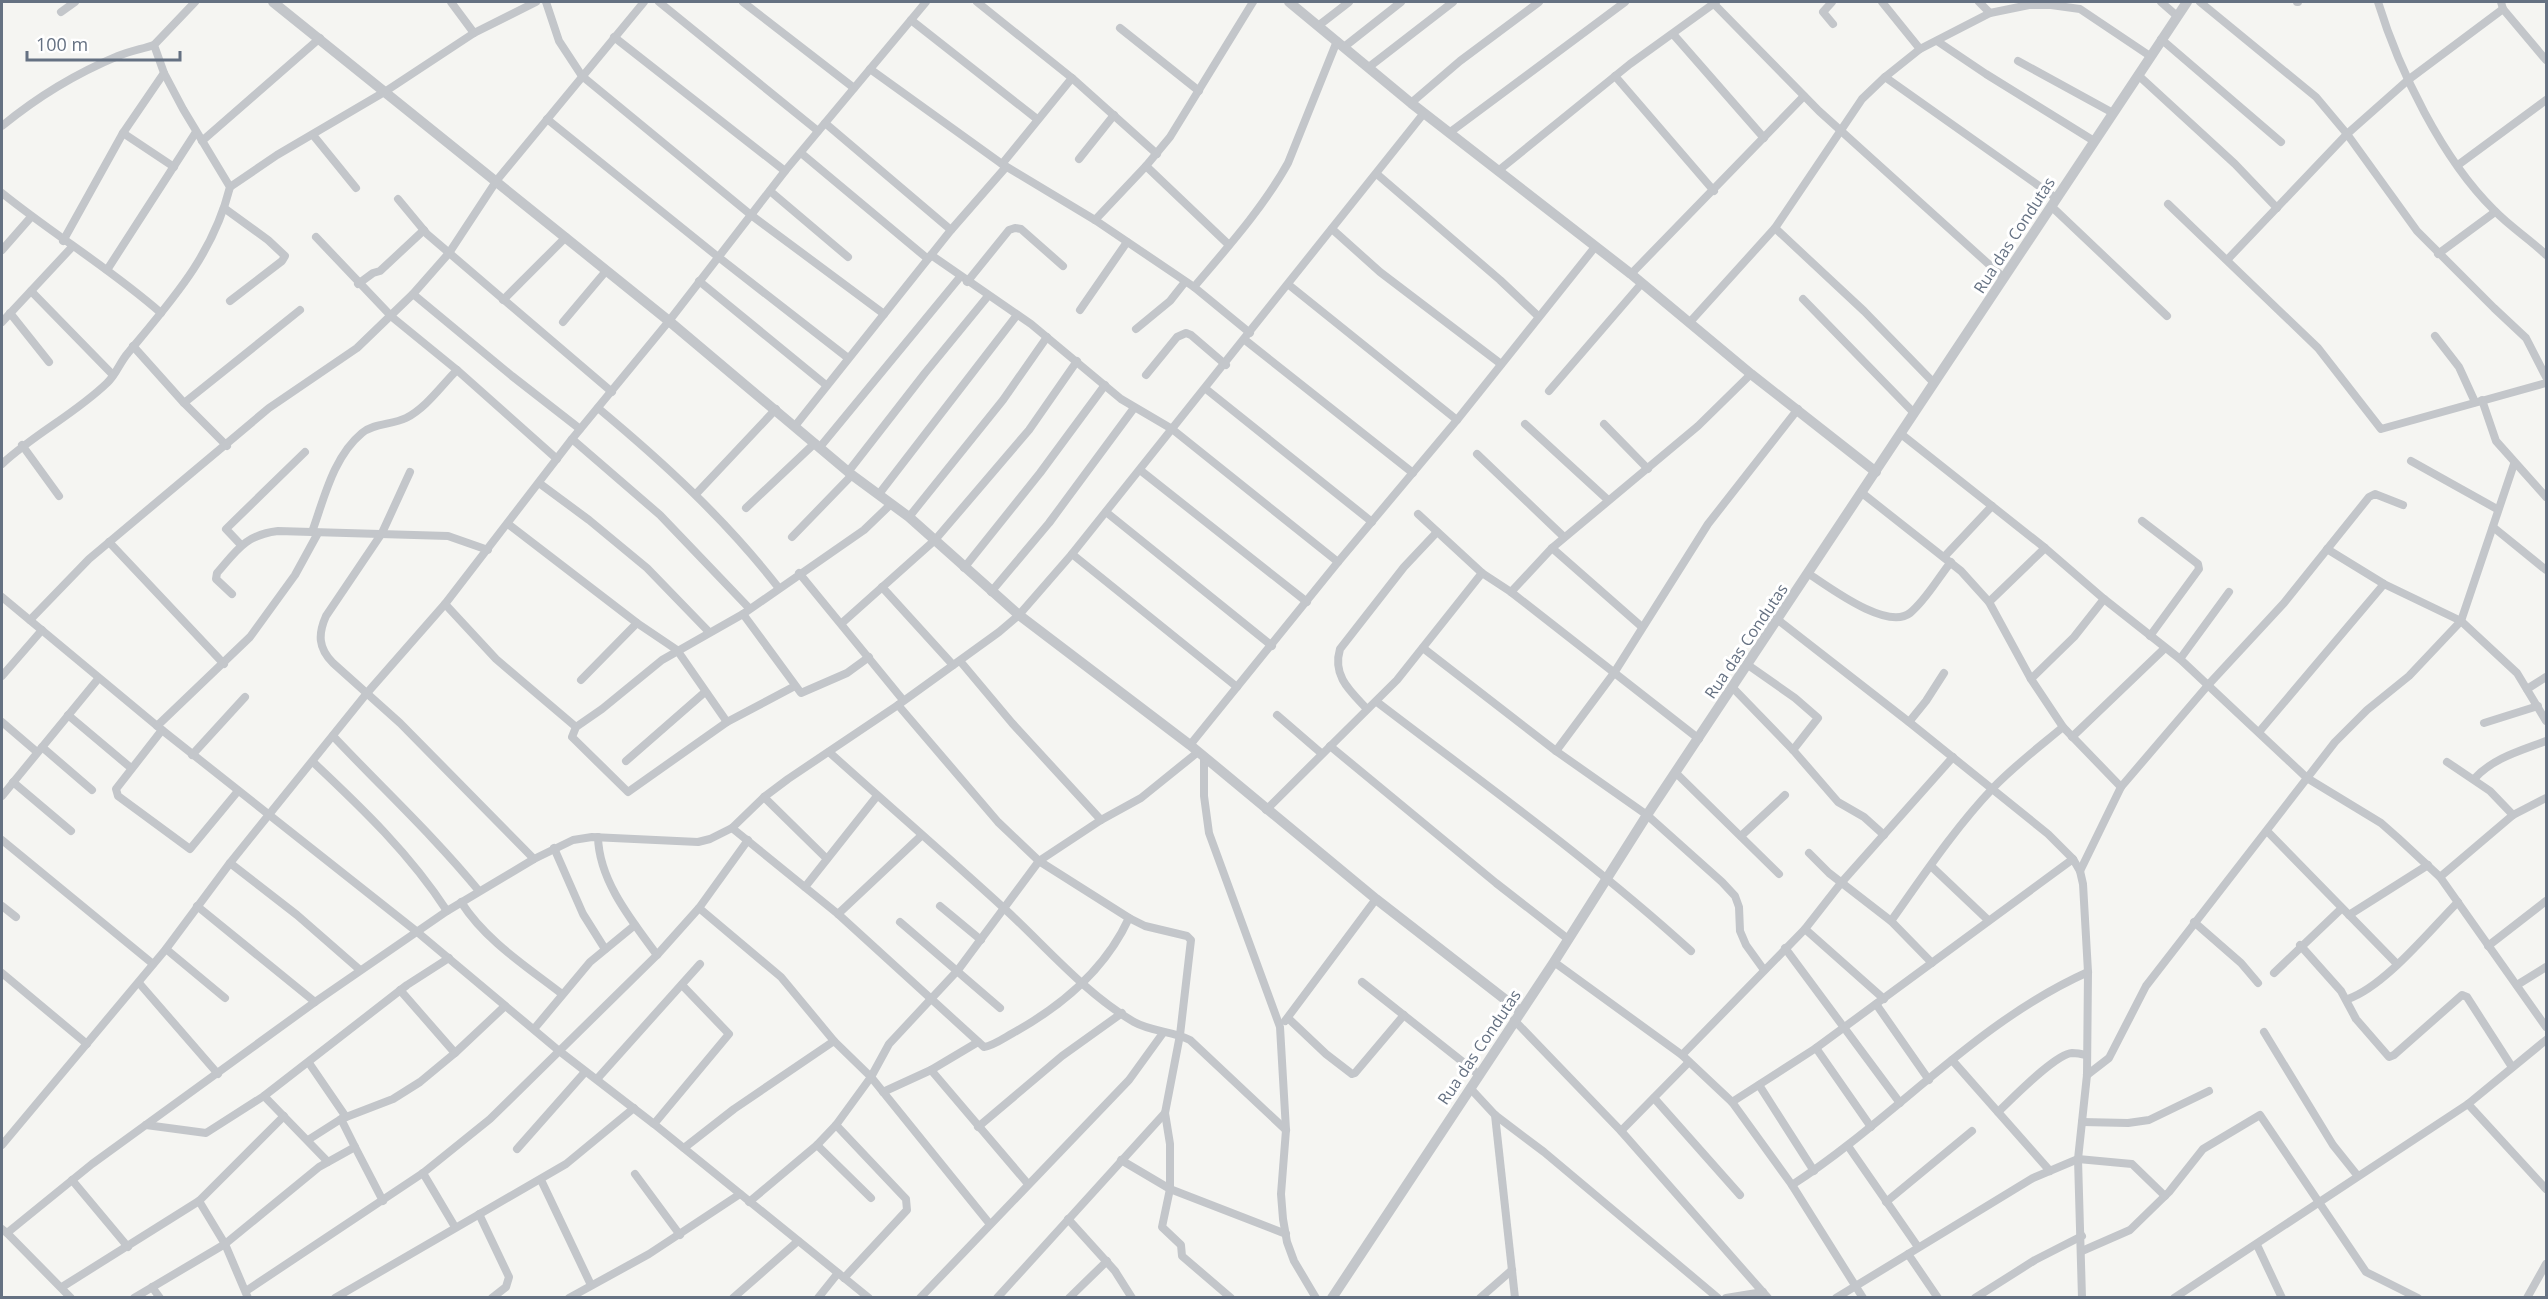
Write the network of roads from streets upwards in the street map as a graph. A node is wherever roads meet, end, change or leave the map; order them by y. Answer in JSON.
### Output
{"nodes":[{"id":1,"x":75,"y":2,"type":"edge"},
{"id":2,"x":195,"y":2,"type":"edge"},
{"id":3,"x":273,"y":2,"type":"edge"},
{"id":4,"x":451,"y":2,"type":"edge"},
{"id":5,"x":536,"y":2,"type":"edge"},
{"id":6,"x":546,"y":2,"type":"edge"},
{"id":7,"x":644,"y":2,"type":"edge"},
{"id":8,"x":658,"y":2,"type":"edge"},
{"id":9,"x":743,"y":2,"type":"edge"},
{"id":10,"x":926,"y":2,"type":"edge"},
{"id":11,"x":977,"y":2,"type":"edge"},
{"id":12,"x":1253,"y":2,"type":"edge"},
{"id":13,"x":1289,"y":2,"type":"edge"},
{"id":14,"x":1349,"y":2,"type":"edge"},
{"id":15,"x":1401,"y":2,"type":"edge"},
{"id":16,"x":1453,"y":2,"type":"edge"},
{"id":17,"x":1539,"y":2,"type":"edge"},
{"id":18,"x":1625,"y":2,"type":"edge"},
{"id":19,"x":1832,"y":2,"type":"edge"},
{"id":20,"x":1882,"y":2,"type":"edge"},
{"id":21,"x":1979,"y":2,"type":"edge"},
{"id":22,"x":2161,"y":2,"type":"edge"},
{"id":23,"x":2187,"y":2,"type":"edge"},
{"id":24,"x":2200,"y":2,"type":"edge"},
{"id":25,"x":2378,"y":2,"type":"edge"},
{"id":26,"x":1715,"y":3,"type":"edge"},
{"id":27,"x":2077,"y":5,"type":"edge"},
{"id":28,"x":2213,"y":5,"type":"edge"},
{"id":29,"x":2502,"y":5,"type":"edge"},
{"id":30,"x":61,"y":12,"type":"dead end"},
{"id":31,"x":1990,"y":13,"type":"junction"},
{"id":32,"x":2177,"y":16,"type":"junction"},
{"id":33,"x":911,"y":20,"type":"junction"},
{"id":34,"x":1833,"y":24,"type":"dead end"},
{"id":35,"x":1318,"y":26,"type":"junction"},
{"id":36,"x":1120,"y":28,"type":"dead end"},
{"id":37,"x":474,"y":33,"type":"junction"},
{"id":38,"x":1673,"y":34,"type":"junction"},
{"id":39,"x":614,"y":37,"type":"junction"},
{"id":40,"x":320,"y":38,"type":"junction"},
{"id":41,"x":2161,"y":39,"type":"junction"},
{"id":42,"x":1937,"y":41,"type":"junction"},
{"id":43,"x":1341,"y":44,"type":"junction"},
{"id":44,"x":154,"y":45,"type":"junction"},
{"id":45,"x":1920,"y":49,"type":"junction"},
{"id":46,"x":2150,"y":56,"type":"junction"},
{"id":47,"x":2547,"y":60,"type":"edge"},
{"id":48,"x":2018,"y":61,"type":"dead end"},
{"id":49,"x":1369,"y":68,"type":"junction"},
{"id":50,"x":870,"y":69,"type":"junction"},
{"id":51,"x":164,"y":73,"type":"junction"},
{"id":52,"x":2138,"y":75,"type":"junction"},
{"id":53,"x":582,"y":76,"type":"junction"},
{"id":54,"x":1615,"y":76,"type":"junction"},
{"id":55,"x":1884,"y":77,"type":"junction"},
{"id":56,"x":1072,"y":78,"type":"junction"},
{"id":57,"x":2408,"y":80,"type":"junction"},
{"id":58,"x":854,"y":88,"type":"junction"},
{"id":59,"x":386,"y":91,"type":"junction"},
{"id":60,"x":1199,"y":91,"type":"junction"},
{"id":61,"x":1804,"y":96,"type":"junction"},
{"id":62,"x":2547,"y":100,"type":"edge"},
{"id":63,"x":1411,"y":103,"type":"junction"},
{"id":64,"x":1424,"y":113,"type":"junction"},
{"id":65,"x":2113,"y":113,"type":"junction"},
{"id":66,"x":1114,"y":115,"type":"junction"},
{"id":67,"x":547,"y":119,"type":"junction"},
{"id":68,"x":1037,"y":120,"type":"junction"},
{"id":69,"x":825,"y":123,"type":"junction"},
{"id":70,"x":2,"y":126,"type":"edge"},
{"id":71,"x":1840,"y":129,"type":"junction"},
{"id":72,"x":818,"y":131,"type":"junction"},
{"id":73,"x":196,"y":132,"type":"junction"},
{"id":74,"x":1449,"y":133,"type":"junction"},
{"id":75,"x":123,"y":134,"type":"junction"},
{"id":76,"x":2347,"y":134,"type":"junction"},
{"id":77,"x":313,"y":135,"type":"junction"},
{"id":78,"x":1764,"y":138,"type":"junction"},
{"id":79,"x":202,"y":141,"type":"junction"},
{"id":80,"x":2094,"y":141,"type":"junction"},
{"id":81,"x":2281,"y":142,"type":"dead end"},
{"id":82,"x":801,"y":153,"type":"junction"},
{"id":83,"x":1157,"y":154,"type":"junction"},
{"id":84,"x":1079,"y":159,"type":"dead end"},
{"id":85,"x":1004,"y":165,"type":"junction"},
{"id":86,"x":2458,"y":165,"type":"junction"},
{"id":87,"x":1146,"y":166,"type":"junction"},
{"id":88,"x":174,"y":167,"type":"junction"},
{"id":89,"x":785,"y":171,"type":"junction"},
{"id":90,"x":1497,"y":171,"type":"junction"},
{"id":91,"x":1378,"y":175,"type":"junction"},
{"id":92,"x":497,"y":180,"type":"junction"},
{"id":93,"x":230,"y":187,"type":"junction"},
{"id":94,"x":356,"y":188,"type":"dead end"},
{"id":95,"x":1714,"y":190,"type":"junction"},
{"id":96,"x":770,"y":191,"type":"junction"},
{"id":97,"x":2,"y":193,"type":"edge"},
{"id":98,"x":398,"y":199,"type":"dead end"},
{"id":99,"x":2054,"y":202,"type":"junction"},
{"id":100,"x":2168,"y":204,"type":"dead end"},
{"id":101,"x":224,"y":208,"type":"junction"},
{"id":102,"x":2277,"y":208,"type":"junction"},
{"id":103,"x":2494,"y":212,"type":"junction"},
{"id":104,"x":751,"y":215,"type":"junction"},
{"id":105,"x":31,"y":217,"type":"junction"},
{"id":106,"x":1095,"y":220,"type":"junction"},
{"id":107,"x":1775,"y":228,"type":"junction"},
{"id":108,"x":1332,"y":229,"type":"junction"},
{"id":109,"x":424,"y":230,"type":"junction"},
{"id":110,"x":951,"y":230,"type":"junction"},
{"id":111,"x":316,"y":237,"type":"dead end"},
{"id":112,"x":566,"y":237,"type":"junction"},
{"id":113,"x":63,"y":241,"type":"junction"},
{"id":114,"x":1127,"y":242,"type":"junction"},
{"id":115,"x":1229,"y":245,"type":"junction"},
{"id":116,"x":72,"y":247,"type":"junction"},
{"id":117,"x":1595,"y":247,"type":"junction"},
{"id":118,"x":2,"y":250,"type":"edge"},
{"id":119,"x":449,"y":253,"type":"junction"},
{"id":120,"x":2438,"y":254,"type":"junction"},
{"id":121,"x":2547,"y":255,"type":"edge"},
{"id":122,"x":717,"y":256,"type":"junction"},
{"id":123,"x":848,"y":257,"type":"dead end"},
{"id":124,"x":929,"y":257,"type":"junction"},
{"id":125,"x":2228,"y":259,"type":"junction"},
{"id":126,"x":1063,"y":266,"type":"dead end"},
{"id":127,"x":107,"y":270,"type":"junction"},
{"id":128,"x":606,"y":271,"type":"junction"},
{"id":129,"x":1631,"y":274,"type":"junction"},
{"id":130,"x":2004,"y":278,"type":"junction"},
{"id":131,"x":699,"y":280,"type":"junction"},
{"id":132,"x":963,"y":280,"type":"junction"},
{"id":133,"x":1185,"y":282,"type":"junction"},
{"id":134,"x":1641,"y":283,"type":"junction"},
{"id":135,"x":358,"y":284,"type":"junction"},
{"id":136,"x":1289,"y":285,"type":"junction"},
{"id":137,"x":1194,"y":287,"type":"junction"},
{"id":138,"x":32,"y":291,"type":"junction"},
{"id":139,"x":413,"y":294,"type":"junction"},
{"id":140,"x":988,"y":296,"type":"junction"},
{"id":141,"x":1803,"y":299,"type":"dead end"},
{"id":142,"x":503,"y":300,"type":"junction"},
{"id":143,"x":230,"y":301,"type":"dead end"},
{"id":144,"x":300,"y":309,"type":"dead end"},
{"id":145,"x":1080,"y":310,"type":"dead end"},
{"id":146,"x":10,"y":313,"type":"junction"},
{"id":147,"x":161,"y":313,"type":"junction"},
{"id":148,"x":884,"y":314,"type":"junction"},
{"id":149,"x":1017,"y":315,"type":"junction"},
{"id":150,"x":1538,"y":316,"type":"junction"},
{"id":151,"x":2167,"y":316,"type":"dead end"},
{"id":152,"x":392,"y":317,"type":"junction"},
{"id":153,"x":669,"y":321,"type":"junction"},
{"id":154,"x":2,"y":322,"type":"edge"},
{"id":155,"x":563,"y":322,"type":"dead end"},
{"id":156,"x":1690,"y":322,"type":"junction"},
{"id":157,"x":1136,"y":329,"type":"dead end"},
{"id":158,"x":1248,"y":336,"type":"junction"},
{"id":159,"x":2435,"y":336,"type":"dead end"},
{"id":160,"x":1047,"y":337,"type":"junction"},
{"id":161,"x":134,"y":346,"type":"junction"},
{"id":162,"x":848,"y":358,"type":"junction"},
{"id":163,"x":1077,"y":361,"type":"junction"},
{"id":164,"x":49,"y":362,"type":"dead end"},
{"id":165,"x":1501,"y":364,"type":"junction"},
{"id":166,"x":1226,"y":365,"type":"junction"},
{"id":167,"x":457,"y":370,"type":"junction"},
{"id":168,"x":1750,"y":374,"type":"junction"},
{"id":169,"x":113,"y":375,"type":"junction"},
{"id":170,"x":1146,"y":375,"type":"dead end"},
{"id":171,"x":2547,"y":377,"type":"edge"},
{"id":172,"x":1934,"y":383,"type":"junction"},
{"id":173,"x":2547,"y":383,"type":"edge"},
{"id":174,"x":826,"y":385,"type":"junction"},
{"id":175,"x":1104,"y":385,"type":"junction"},
{"id":176,"x":1206,"y":389,"type":"junction"},
{"id":177,"x":1549,"y":391,"type":"dead end"},
{"id":178,"x":612,"y":392,"type":"junction"},
{"id":179,"x":2478,"y":401,"type":"junction"},
{"id":180,"x":184,"y":404,"type":"junction"},
{"id":181,"x":598,"y":408,"type":"junction"},
{"id":182,"x":1134,"y":408,"type":"junction"},
{"id":183,"x":776,"y":409,"type":"junction"},
{"id":184,"x":1798,"y":409,"type":"junction"},
{"id":185,"x":1914,"y":413,"type":"junction"},
{"id":186,"x":1456,"y":420,"type":"junction"},
{"id":187,"x":1525,"y":424,"type":"dead end"},
{"id":188,"x":1604,"y":424,"type":"dead end"},
{"id":189,"x":795,"y":426,"type":"junction"},
{"id":190,"x":580,"y":429,"type":"junction"},
{"id":191,"x":1172,"y":429,"type":"junction"},
{"id":192,"x":1901,"y":434,"type":"junction"},
{"id":193,"x":572,"y":439,"type":"junction"},
{"id":194,"x":818,"y":445,"type":"junction"},
{"id":195,"x":22,"y":446,"type":"junction"},
{"id":196,"x":227,"y":446,"type":"junction"},
{"id":197,"x":306,"y":452,"type":"dead end"},
{"id":198,"x":1477,"y":454,"type":"dead end"},
{"id":199,"x":557,"y":459,"type":"junction"},
{"id":200,"x":2411,"y":461,"type":"dead end"},
{"id":201,"x":2,"y":464,"type":"edge"},
{"id":202,"x":2514,"y":464,"type":"junction"},
{"id":203,"x":1647,"y":469,"type":"junction"},
{"id":204,"x":1140,"y":470,"type":"junction"},
{"id":205,"x":410,"y":472,"type":"dead end"},
{"id":206,"x":1876,"y":472,"type":"junction"},
{"id":207,"x":850,"y":473,"type":"junction"},
{"id":208,"x":1413,"y":473,"type":"junction"},
{"id":209,"x":539,"y":483,"type":"junction"},
{"id":210,"x":1862,"y":493,"type":"junction"},
{"id":211,"x":696,"y":494,"type":"junction"},
{"id":212,"x":879,"y":494,"type":"junction"},
{"id":213,"x":59,"y":496,"type":"dead end"},
{"id":214,"x":2547,"y":497,"type":"edge"},
{"id":215,"x":1608,"y":500,"type":"junction"},
{"id":216,"x":891,"y":504,"type":"junction"},
{"id":217,"x":1992,"y":506,"type":"junction"},
{"id":218,"x":2403,"y":506,"type":"dead end"},
{"id":219,"x":746,"y":508,"type":"dead end"},
{"id":220,"x":2497,"y":508,"type":"junction"},
{"id":221,"x":1106,"y":512,"type":"junction"},
{"id":222,"x":1418,"y":514,"type":"dead end"},
{"id":223,"x":909,"y":517,"type":"junction"},
{"id":224,"x":2142,"y":521,"type":"dead end"},
{"id":225,"x":1372,"y":522,"type":"junction"},
{"id":226,"x":508,"y":524,"type":"junction"},
{"id":227,"x":2493,"y":526,"type":"junction"},
{"id":228,"x":315,"y":532,"type":"junction"},
{"id":229,"x":1437,"y":532,"type":"junction"},
{"id":230,"x":382,"y":533,"type":"junction"},
{"id":231,"x":792,"y":537,"type":"dead end"},
{"id":232,"x":1564,"y":537,"type":"junction"},
{"id":233,"x":935,"y":540,"type":"junction"},
{"id":234,"x":109,"y":542,"type":"junction"},
{"id":235,"x":241,"y":545,"type":"junction"},
{"id":236,"x":1552,"y":548,"type":"junction"},
{"id":237,"x":2045,"y":548,"type":"junction"},
{"id":238,"x":488,"y":549,"type":"junction"},
{"id":239,"x":2327,"y":549,"type":"junction"},
{"id":240,"x":1072,"y":554,"type":"junction"},
{"id":241,"x":1948,"y":559,"type":"junction"},
{"id":242,"x":1338,"y":562,"type":"junction"},
{"id":243,"x":964,"y":568,"type":"junction"},
{"id":244,"x":2547,"y":570,"type":"edge"},
{"id":245,"x":799,"y":573,"type":"junction"},
{"id":246,"x":1482,"y":573,"type":"junction"},
{"id":247,"x":1809,"y":574,"type":"junction"},
{"id":248,"x":2384,"y":584,"type":"junction"},
{"id":249,"x":778,"y":587,"type":"junction"},
{"id":250,"x":882,"y":587,"type":"junction"},
{"id":251,"x":991,"y":592,"type":"junction"},
{"id":252,"x":1511,"y":592,"type":"junction"},
{"id":253,"x":2229,"y":592,"type":"dead end"},
{"id":254,"x":232,"y":594,"type":"dead end"},
{"id":255,"x":2,"y":597,"type":"edge"},
{"id":256,"x":2104,"y":599,"type":"junction"},
{"id":257,"x":1307,"y":602,"type":"junction"},
{"id":258,"x":1989,"y":603,"type":"junction"},
{"id":259,"x":445,"y":604,"type":"junction"},
{"id":260,"x":746,"y":611,"type":"junction"},
{"id":261,"x":1018,"y":615,"type":"junction"},
{"id":262,"x":30,"y":620,"type":"junction"},
{"id":263,"x":1778,"y":620,"type":"junction"},
{"id":264,"x":2461,"y":621,"type":"junction"},
{"id":265,"x":637,"y":623,"type":"junction"},
{"id":266,"x":842,"y":623,"type":"junction"},
{"id":267,"x":1642,"y":627,"type":"junction"},
{"id":268,"x":42,"y":630,"type":"junction"},
{"id":269,"x":709,"y":632,"type":"junction"},
{"id":270,"x":2150,"y":636,"type":"junction"},
{"id":271,"x":1272,"y":646,"type":"junction"},
{"id":272,"x":1423,"y":648,"type":"junction"},
{"id":273,"x":2165,"y":648,"type":"junction"},
{"id":274,"x":676,"y":650,"type":"junction"},
{"id":275,"x":869,"y":657,"type":"junction"},
{"id":276,"x":2180,"y":658,"type":"junction"},
{"id":277,"x":957,"y":663,"type":"junction"},
{"id":278,"x":224,"y":664,"type":"junction"},
{"id":279,"x":1748,"y":665,"type":"junction"},
{"id":280,"x":1614,"y":673,"type":"junction"},
{"id":281,"x":1944,"y":673,"type":"dead end"},
{"id":282,"x":2,"y":676,"type":"edge"},
{"id":283,"x":2547,"y":677,"type":"edge"},
{"id":284,"x":98,"y":679,"type":"junction"},
{"id":285,"x":2031,"y":679,"type":"junction"},
{"id":286,"x":580,"y":680,"type":"dead end"},
{"id":287,"x":2209,"y":684,"type":"junction"},
{"id":288,"x":795,"y":686,"type":"junction"},
{"id":289,"x":1236,"y":687,"type":"junction"},
{"id":290,"x":1733,"y":688,"type":"junction"},
{"id":291,"x":2528,"y":689,"type":"junction"},
{"id":292,"x":705,"y":692,"type":"junction"},
{"id":293,"x":368,"y":693,"type":"junction"},
{"id":294,"x":245,"y":697,"type":"dead end"},
{"id":295,"x":1377,"y":702,"type":"junction"},
{"id":296,"x":901,"y":703,"type":"junction"},
{"id":297,"x":2538,"y":706,"type":"junction"},
{"id":298,"x":1367,"y":709,"type":"junction"},
{"id":299,"x":1277,"y":715,"type":"dead end"},
{"id":300,"x":68,"y":716,"type":"junction"},
{"id":301,"x":2547,"y":721,"type":"edge"},
{"id":302,"x":2,"y":722,"type":"edge"},
{"id":303,"x":727,"y":722,"type":"junction"},
{"id":304,"x":1909,"y":722,"type":"junction"},
{"id":305,"x":2484,"y":723,"type":"dead end"},
{"id":306,"x":576,"y":727,"type":"junction"},
{"id":307,"x":2063,"y":727,"type":"junction"},
{"id":308,"x":160,"y":728,"type":"junction"},
{"id":309,"x":2259,"y":732,"type":"junction"},
{"id":310,"x":333,"y":736,"type":"junction"},
{"id":311,"x":2072,"y":737,"type":"junction"},
{"id":312,"x":1699,"y":739,"type":"junction"},
{"id":313,"x":2547,"y":741,"type":"edge"},
{"id":314,"x":1330,"y":746,"type":"junction"},
{"id":315,"x":40,"y":750,"type":"junction"},
{"id":316,"x":1556,"y":750,"type":"junction"},
{"id":317,"x":1793,"y":750,"type":"junction"},
{"id":318,"x":1197,"y":751,"type":"junction"},
{"id":319,"x":829,"y":752,"type":"junction"},
{"id":320,"x":1321,"y":753,"type":"junction"},
{"id":321,"x":192,"y":755,"type":"junction"},
{"id":322,"x":1953,"y":757,"type":"junction"},
{"id":323,"x":626,"y":761,"type":"dead end"},
{"id":324,"x":314,"y":762,"type":"junction"},
{"id":325,"x":2447,"y":762,"type":"dead end"},
{"id":326,"x":131,"y":768,"type":"junction"},
{"id":327,"x":1677,"y":774,"type":"junction"},
{"id":328,"x":2307,"y":778,"type":"junction"},
{"id":329,"x":2474,"y":779,"type":"junction"},
{"id":330,"x":13,"y":782,"type":"junction"},
{"id":331,"x":2121,"y":787,"type":"junction"},
{"id":332,"x":1992,"y":789,"type":"junction"},
{"id":333,"x":92,"y":790,"type":"dead end"},
{"id":334,"x":238,"y":791,"type":"junction"},
{"id":335,"x":1785,"y":795,"type":"dead end"},
{"id":336,"x":2,"y":796,"type":"edge"},
{"id":337,"x":877,"y":796,"type":"junction"},
{"id":338,"x":764,"y":797,"type":"junction"},
{"id":339,"x":2547,"y":798,"type":"edge"},
{"id":340,"x":1266,"y":810,"type":"junction"},
{"id":341,"x":269,"y":814,"type":"junction"},
{"id":342,"x":2514,"y":814,"type":"junction"},
{"id":343,"x":1647,"y":815,"type":"junction"},
{"id":344,"x":1101,"y":820,"type":"junction"},
{"id":345,"x":732,"y":828,"type":"junction"},
{"id":346,"x":71,"y":831,"type":"dead end"},
{"id":347,"x":2268,"y":831,"type":"junction"},
{"id":348,"x":1884,"y":835,"type":"junction"},
{"id":349,"x":921,"y":836,"type":"junction"},
{"id":350,"x":1741,"y":836,"type":"junction"},
{"id":351,"x":598,"y":837,"type":"junction"},
{"id":352,"x":2,"y":840,"type":"edge"},
{"id":353,"x":748,"y":840,"type":"junction"},
{"id":354,"x":554,"y":848,"type":"junction"},
{"id":355,"x":1809,"y":853,"type":"dead end"},
{"id":356,"x":2073,"y":859,"type":"junction"},
{"id":357,"x":534,"y":860,"type":"junction"},
{"id":358,"x":827,"y":860,"type":"junction"},
{"id":359,"x":1039,"y":861,"type":"junction"},
{"id":360,"x":230,"y":863,"type":"junction"},
{"id":361,"x":2428,"y":865,"type":"junction"},
{"id":362,"x":1930,"y":866,"type":"junction"},
{"id":363,"x":2079,"y":871,"type":"junction"},
{"id":364,"x":1779,"y":874,"type":"dead end"},
{"id":365,"x":2440,"y":877,"type":"junction"},
{"id":366,"x":1608,"y":878,"type":"junction"},
{"id":367,"x":1841,"y":884,"type":"junction"},
{"id":368,"x":805,"y":887,"type":"junction"},
{"id":369,"x":479,"y":891,"type":"junction"},
{"id":370,"x":1376,"y":899,"type":"junction"},
{"id":371,"x":2547,"y":901,"type":"edge"},
{"id":372,"x":461,"y":902,"type":"junction"},
{"id":373,"x":2458,"y":902,"type":"junction"},
{"id":374,"x":2,"y":906,"type":"edge"},
{"id":375,"x":197,"y":906,"type":"junction"},
{"id":376,"x":940,"y":906,"type":"dead end"},
{"id":377,"x":699,"y":908,"type":"junction"},
{"id":378,"x":1005,"y":909,"type":"junction"},
{"id":379,"x":447,"y":910,"type":"junction"},
{"id":380,"x":2345,"y":912,"type":"junction"},
{"id":381,"x":838,"y":914,"type":"junction"},
{"id":382,"x":16,"y":917,"type":"dead end"},
{"id":383,"x":1129,"y":918,"type":"junction"},
{"id":384,"x":1988,"y":920,"type":"junction"},
{"id":385,"x":1891,"y":921,"type":"junction"},
{"id":386,"x":900,"y":922,"type":"dead end"},
{"id":387,"x":2194,"y":922,"type":"junction"},
{"id":388,"x":635,"y":925,"type":"junction"},
{"id":389,"x":1805,"y":929,"type":"junction"},
{"id":390,"x":416,"y":931,"type":"junction"},
{"id":391,"x":1568,"y":939,"type":"junction"},
{"id":392,"x":981,"y":940,"type":"junction"},
{"id":393,"x":2300,"y":945,"type":"junction"},
{"id":394,"x":2488,"y":946,"type":"junction"},
{"id":395,"x":1785,"y":948,"type":"junction"},
{"id":396,"x":166,"y":949,"type":"junction"},
{"id":397,"x":605,"y":949,"type":"junction"},
{"id":398,"x":1691,"y":951,"type":"dead end"},
{"id":399,"x":657,"y":955,"type":"junction"},
{"id":400,"x":449,"y":958,"type":"junction"},
{"id":401,"x":1554,"y":962,"type":"junction"},
{"id":402,"x":1932,"y":963,"type":"junction"},
{"id":403,"x":153,"y":964,"type":"junction"},
{"id":404,"x":700,"y":964,"type":"dead end"},
{"id":405,"x":2397,"y":964,"type":"junction"},
{"id":406,"x":2547,"y":967,"type":"edge"},
{"id":407,"x":360,"y":970,"type":"junction"},
{"id":408,"x":958,"y":970,"type":"junction"},
{"id":409,"x":1764,"y":970,"type":"junction"},
{"id":410,"x":2088,"y":972,"type":"junction"},
{"id":411,"x":2,"y":973,"type":"edge"},
{"id":412,"x":2274,"y":973,"type":"dead end"},
{"id":413,"x":1362,"y":982,"type":"dead end"},
{"id":414,"x":138,"y":983,"type":"junction"},
{"id":415,"x":2258,"y":983,"type":"dead end"},
{"id":416,"x":1084,"y":984,"type":"junction"},
{"id":417,"x":682,"y":985,"type":"junction"},
{"id":418,"x":2517,"y":985,"type":"junction"},
{"id":419,"x":400,"y":990,"type":"junction"},
{"id":420,"x":562,"y":994,"type":"junction"},
{"id":421,"x":225,"y":998,"type":"dead end"},
{"id":422,"x":930,"y":999,"type":"junction"},
{"id":423,"x":1884,"y":999,"type":"junction"},
{"id":424,"x":2348,"y":999,"type":"junction"},
{"id":425,"x":315,"y":1002,"type":"junction"},
{"id":426,"x":1876,"y":1004,"type":"junction"},
{"id":427,"x":505,"y":1006,"type":"junction"},
{"id":428,"x":1000,"y":1008,"type":"dead end"},
{"id":429,"x":1122,"y":1013,"type":"junction"},
{"id":430,"x":1404,"y":1015,"type":"junction"},
{"id":431,"x":1517,"y":1016,"type":"junction"},
{"id":432,"x":1288,"y":1018,"type":"junction"},
{"id":433,"x":1280,"y":1027,"type":"junction"},
{"id":434,"x":2547,"y":1027,"type":"edge"},
{"id":435,"x":1844,"y":1028,"type":"junction"},
{"id":436,"x":534,"y":1029,"type":"junction"},
{"id":437,"x":2264,"y":1032,"type":"dead end"},
{"id":438,"x":1162,"y":1033,"type":"junction"},
{"id":439,"x":1180,"y":1035,"type":"junction"},
{"id":440,"x":834,"y":1041,"type":"junction"},
{"id":441,"x":978,"y":1042,"type":"junction"},
{"id":442,"x":2546,"y":1042,"type":"edge"},
{"id":443,"x":87,"y":1044,"type":"junction"},
{"id":444,"x":1816,"y":1048,"type":"junction"},
{"id":445,"x":558,"y":1050,"type":"junction"},
{"id":446,"x":455,"y":1053,"type":"junction"},
{"id":447,"x":1682,"y":1054,"type":"junction"},
{"id":448,"x":2086,"y":1055,"type":"junction"},
{"id":449,"x":1952,"y":1060,"type":"junction"},
{"id":450,"x":1689,"y":1062,"type":"junction"},
{"id":451,"x":309,"y":1063,"type":"junction"},
{"id":452,"x":2512,"y":1067,"type":"junction"},
{"id":453,"x":931,"y":1070,"type":"junction"},
{"id":454,"x":585,"y":1072,"type":"junction"},
{"id":455,"x":218,"y":1074,"type":"junction"},
{"id":456,"x":1478,"y":1074,"type":"junction"},
{"id":457,"x":2087,"y":1075,"type":"junction"},
{"id":458,"x":871,"y":1077,"type":"junction"},
{"id":459,"x":597,"y":1079,"type":"junction"},
{"id":460,"x":1929,"y":1080,"type":"junction"},
{"id":461,"x":1759,"y":1085,"type":"junction"},
{"id":462,"x":1470,"y":1088,"type":"junction"},
{"id":463,"x":2209,"y":1091,"type":"dead end"},
{"id":464,"x":883,"y":1092,"type":"junction"},
{"id":465,"x":264,"y":1096,"type":"junction"},
{"id":466,"x":1654,"y":1098,"type":"junction"},
{"id":467,"x":1732,"y":1102,"type":"junction"},
{"id":468,"x":1900,"y":1102,"type":"junction"},
{"id":469,"x":2468,"y":1104,"type":"junction"},
{"id":470,"x":634,"y":1108,"type":"junction"},
{"id":471,"x":1998,"y":1112,"type":"junction"},
{"id":472,"x":1165,"y":1113,"type":"junction"},
{"id":473,"x":1495,"y":1115,"type":"junction"},
{"id":474,"x":284,"y":1116,"type":"junction"},
{"id":475,"x":344,"y":1118,"type":"junction"},
{"id":476,"x":2082,"y":1122,"type":"junction"},
{"id":477,"x":654,"y":1124,"type":"junction"},
{"id":478,"x":146,"y":1125,"type":"junction"},
{"id":479,"x":836,"y":1125,"type":"junction"},
{"id":480,"x":978,"y":1127,"type":"junction"},
{"id":481,"x":1871,"y":1127,"type":"junction"},
{"id":482,"x":1287,"y":1130,"type":"junction"},
{"id":483,"x":1621,"y":1131,"type":"junction"},
{"id":484,"x":1972,"y":1131,"type":"dead end"},
{"id":485,"x":308,"y":1140,"type":"junction"},
{"id":486,"x":2,"y":1145,"type":"edge"},
{"id":487,"x":817,"y":1145,"type":"junction"},
{"id":488,"x":1848,"y":1146,"type":"junction"},
{"id":489,"x":355,"y":1147,"type":"junction"},
{"id":490,"x":684,"y":1148,"type":"junction"},
{"id":491,"x":517,"y":1149,"type":"dead end"},
{"id":492,"x":2079,"y":1159,"type":"junction"},
{"id":493,"x":1121,"y":1160,"type":"junction"},
{"id":494,"x":328,"y":1162,"type":"junction"},
{"id":495,"x":1814,"y":1171,"type":"junction"},
{"id":496,"x":2050,"y":1171,"type":"junction"},
{"id":497,"x":423,"y":1173,"type":"junction"},
{"id":498,"x":635,"y":1174,"type":"dead end"},
{"id":499,"x":2356,"y":1175,"type":"junction"},
{"id":500,"x":72,"y":1180,"type":"junction"},
{"id":501,"x":541,"y":1180,"type":"junction"},
{"id":502,"x":1028,"y":1184,"type":"junction"},
{"id":503,"x":1792,"y":1185,"type":"junction"},
{"id":504,"x":1170,"y":1189,"type":"junction"},
{"id":505,"x":2547,"y":1189,"type":"edge"},
{"id":506,"x":740,"y":1194,"type":"junction"},
{"id":507,"x":1740,"y":1195,"type":"dead end"},
{"id":508,"x":2165,"y":1196,"type":"junction"},
{"id":509,"x":871,"y":1198,"type":"dead end"},
{"id":510,"x":200,"y":1200,"type":"junction"},
{"id":511,"x":382,"y":1201,"type":"junction"},
{"id":512,"x":749,"y":1202,"type":"junction"},
{"id":513,"x":1886,"y":1202,"type":"junction"},
{"id":514,"x":2319,"y":1202,"type":"junction"},
{"id":515,"x":479,"y":1214,"type":"junction"},
{"id":516,"x":1068,"y":1219,"type":"junction"},
{"id":517,"x":989,"y":1223,"type":"junction"},
{"id":518,"x":455,"y":1227,"type":"junction"},
{"id":519,"x":4,"y":1231,"type":"edge"},
{"id":520,"x":1286,"y":1234,"type":"junction"},
{"id":521,"x":680,"y":1235,"type":"junction"},
{"id":522,"x":2082,"y":1236,"type":"junction"},
{"id":523,"x":798,"y":1241,"type":"junction"},
{"id":524,"x":225,"y":1244,"type":"junction"},
{"id":525,"x":2257,"y":1245,"type":"junction"},
{"id":526,"x":128,"y":1247,"type":"junction"},
{"id":527,"x":1918,"y":1247,"type":"junction"},
{"id":528,"x":2082,"y":1251,"type":"junction"},
{"id":529,"x":1908,"y":1254,"type":"junction"},
{"id":530,"x":1107,"y":1261,"type":"junction"},
{"id":531,"x":2547,"y":1264,"type":"edge"},
{"id":532,"x":1512,"y":1270,"type":"junction"},
{"id":533,"x":841,"y":1275,"type":"junction"},
{"id":534,"x":1856,"y":1284,"type":"junction"},
{"id":535,"x":591,"y":1285,"type":"junction"},
{"id":536,"x":62,"y":1287,"type":"junction"},
{"id":537,"x":152,"y":1287,"type":"junction"},
{"id":538,"x":247,"y":1294,"type":"edge"},
{"id":539,"x":1765,"y":1295,"type":"edge"},
{"id":540,"x":71,"y":1298,"type":"edge"},
{"id":541,"x":134,"y":1298,"type":"edge"},
{"id":542,"x":160,"y":1298,"type":"edge"},
{"id":543,"x":335,"y":1298,"type":"edge"},
{"id":544,"x":492,"y":1298,"type":"edge"},
{"id":545,"x":569,"y":1298,"type":"edge"},
{"id":546,"x":733,"y":1298,"type":"edge"},
{"id":547,"x":818,"y":1298,"type":"edge"},
{"id":548,"x":869,"y":1298,"type":"edge"},
{"id":549,"x":921,"y":1298,"type":"edge"},
{"id":550,"x":997,"y":1298,"type":"edge"},
{"id":551,"x":1069,"y":1298,"type":"edge"},
{"id":552,"x":1132,"y":1298,"type":"edge"},
{"id":553,"x":1231,"y":1298,"type":"edge"},
{"id":554,"x":1316,"y":1298,"type":"edge"},
{"id":555,"x":1332,"y":1298,"type":"edge"},
{"id":556,"x":1480,"y":1298,"type":"edge"},
{"id":557,"x":1515,"y":1298,"type":"edge"},
{"id":558,"x":1718,"y":1298,"type":"edge"},
{"id":559,"x":1726,"y":1298,"type":"edge"},
{"id":560,"x":1836,"y":1298,"type":"edge"},
{"id":561,"x":1863,"y":1298,"type":"edge"},
{"id":562,"x":1938,"y":1298,"type":"edge"},
{"id":563,"x":1975,"y":1298,"type":"edge"},
{"id":564,"x":2082,"y":1298,"type":"edge"},
{"id":565,"x":2174,"y":1298,"type":"edge"},
{"id":566,"x":2282,"y":1298,"type":"edge"},
{"id":567,"x":2418,"y":1298,"type":"edge"},
{"id":568,"x":2527,"y":1298,"type":"edge"}],
"edges":[{"from":1,"to":30,"type":"street"},
{"from":2,"to":44,"type":"street"},
{"from":3,"to":40,"type":"street"},
{"from":4,"to":37,"type":"street"},
{"from":5,"to":37,"type":"street"},
{"from":6,"to":53,"type":"street"},
{"from":7,"to":39,"type":"street"},
{"from":8,"to":72,"type":"street"},
{"from":9,"to":58,"type":"street"},
{"from":10,"to":33,"type":"street"},
{"from":11,"to":56,"type":"street"},
{"from":12,"to":60,"type":"street"},
{"from":13,"to":35,"type":"street"},
{"from":14,"to":35,"type":"street"},
{"from":15,"to":43,"type":"street"},
{"from":16,"to":49,"type":"street"},
{"from":17,"to":63,"type":"street"},
{"from":18,"to":74,"type":"street"},
{"from":19,"to":34,"type":"street"},
{"from":20,"to":45,"type":"street"},
{"from":21,"to":31,"type":"street"},
{"from":22,"to":32,"type":"street"},
{"from":23,"to":32,"type":"street","name":"Rua das Condutas"},
{"from":24,"to":28,"type":"street"},
{"from":25,"to":57,"type":"street"},
{"from":26,"to":38,"type":"street"},
{"from":26,"to":61,"type":"street"},
{"from":27,"to":31,"type":"street"},
{"from":27,"to":46,"type":"street"},
{"from":28,"to":76,"type":"street"},
{"from":29,"to":47,"type":"street"},
{"from":29,"to":57,"type":"street"},
{"from":31,"to":42,"type":"street"},
{"from":32,"to":41,"type":"street","name":"Rua das Condutas"},
{"from":33,"to":50,"type":"street"},
{"from":33,"to":68,"type":"street"},
{"from":35,"to":43,"type":"street"},
{"from":36,"to":60,"type":"street"},
{"from":37,"to":59,"type":"street"},
{"from":38,"to":54,"type":"street"},
{"from":38,"to":78,"type":"street"},
{"from":39,"to":53,"type":"street"},
{"from":39,"to":89,"type":"street"},
{"from":40,"to":59,"type":"street"},
{"from":40,"to":79,"type":"street"},
{"from":41,"to":46,"type":"street","name":"Rua das Condutas"},
{"from":41,"to":81,"type":"street"},
{"from":42,"to":45,"type":"street"},
{"from":42,"to":80,"type":"street"},
{"from":43,"to":49,"type":"street"},
{"from":43,"to":115,"type":"street"},
{"from":44,"to":51,"type":"street"},
{"from":44,"to":70,"type":"street"},
{"from":45,"to":55,"type":"street"},
{"from":46,"to":52,"type":"street","name":"Rua das Condutas"},
{"from":48,"to":65,"type":"street"},
{"from":49,"to":63,"type":"street"},
{"from":50,"to":58,"type":"street"},
{"from":50,"to":85,"type":"street"},
{"from":51,"to":73,"type":"street"},
{"from":51,"to":75,"type":"street"},
{"from":52,"to":65,"type":"street","name":"Rua das Condutas"},
{"from":52,"to":102,"type":"street"},
{"from":53,"to":67,"type":"street"},
{"from":53,"to":104,"type":"street"},
{"from":54,"to":90,"type":"street"},
{"from":54,"to":95,"type":"street"},
{"from":55,"to":71,"type":"street"},
{"from":55,"to":99,"type":"street"},
{"from":56,"to":66,"type":"street"},
{"from":56,"to":68,"type":"street"},
{"from":57,"to":76,"type":"street"},
{"from":57,"to":86,"type":"street"},
{"from":58,"to":69,"type":"street"},
{"from":59,"to":77,"type":"street"},
{"from":59,"to":92,"type":"street"},
{"from":60,"to":83,"type":"street"},
{"from":61,"to":71,"type":"street"},
{"from":61,"to":78,"type":"street"},
{"from":62,"to":86,"type":"street"},
{"from":63,"to":64,"type":"street"},
{"from":64,"to":74,"type":"street"},
{"from":64,"to":91,"type":"street"},
{"from":65,"to":80,"type":"street","name":"Rua das Condutas"},
{"from":66,"to":83,"type":"street"},
{"from":66,"to":84,"type":"street"},
{"from":67,"to":92,"type":"street"},
{"from":67,"to":122,"type":"street"},
{"from":68,"to":85,"type":"street"},
{"from":69,"to":72,"type":"street"},
{"from":69,"to":110,"type":"street"},
{"from":71,"to":107,"type":"street"},
{"from":71,"to":130,"type":"street"},
{"from":72,"to":82,"type":"street"},
{"from":73,"to":79,"type":"street"},
{"from":73,"to":88,"type":"street"},
{"from":74,"to":90,"type":"street"},
{"from":75,"to":88,"type":"street"},
{"from":75,"to":113,"type":"street"},
{"from":76,"to":102,"type":"street"},
{"from":76,"to":120,"type":"street"},
{"from":77,"to":93,"type":"street"},
{"from":77,"to":94,"type":"street"},
{"from":78,"to":95,"type":"street"},
{"from":79,"to":93,"type":"street"},
{"from":80,"to":99,"type":"street","name":"Rua das Condutas"},
{"from":82,"to":89,"type":"street"},
{"from":82,"to":124,"type":"street"},
{"from":83,"to":87,"type":"street"},
{"from":85,"to":106,"type":"street"},
{"from":85,"to":110,"type":"street"},
{"from":86,"to":103,"type":"street"},
{"from":87,"to":106,"type":"street"},
{"from":87,"to":115,"type":"street"},
{"from":88,"to":127,"type":"street"},
{"from":89,"to":96,"type":"street"},
{"from":90,"to":117,"type":"street"},
{"from":91,"to":108,"type":"street"},
{"from":91,"to":150,"type":"street"},
{"from":92,"to":112,"type":"street"},
{"from":92,"to":119,"type":"street"},
{"from":93,"to":101,"type":"street"},
{"from":95,"to":129,"type":"street"},
{"from":96,"to":104,"type":"street"},
{"from":96,"to":123,"type":"street"},
{"from":97,"to":105,"type":"street"},
{"from":98,"to":109,"type":"street"},
{"from":99,"to":130,"type":"street","name":"Rua das Condutas"},
{"from":99,"to":151,"type":"street"},
{"from":100,"to":125,"type":"street"},
{"from":101,"to":143,"type":"street"},
{"from":101,"to":147,"type":"street"},
{"from":102,"to":125,"type":"street"},
{"from":103,"to":120,"type":"street"},
{"from":103,"to":121,"type":"street"},
{"from":104,"to":122,"type":"street"},
{"from":104,"to":148,"type":"street"},
{"from":105,"to":113,"type":"street"},
{"from":105,"to":118,"type":"street"},
{"from":106,"to":114,"type":"street"},
{"from":107,"to":156,"type":"street"},
{"from":107,"to":172,"type":"street"},
{"from":108,"to":136,"type":"street"},
{"from":108,"to":165,"type":"street"},
{"from":109,"to":119,"type":"street"},
{"from":109,"to":135,"type":"street"},
{"from":110,"to":124,"type":"street"},
{"from":111,"to":135,"type":"street"},
{"from":112,"to":128,"type":"street"},
{"from":112,"to":142,"type":"street"},
{"from":113,"to":116,"type":"street"},
{"from":114,"to":133,"type":"street"},
{"from":114,"to":145,"type":"street"},
{"from":115,"to":137,"type":"street"},
{"from":116,"to":127,"type":"street"},
{"from":116,"to":138,"type":"street"},
{"from":117,"to":129,"type":"street"},
{"from":117,"to":150,"type":"street"},
{"from":119,"to":139,"type":"street"},
{"from":119,"to":142,"type":"street"},
{"from":120,"to":171,"type":"street"},
{"from":122,"to":131,"type":"street"},
{"from":122,"to":162,"type":"street"},
{"from":124,"to":132,"type":"street"},
{"from":124,"to":148,"type":"street"},
{"from":125,"to":179,"type":"street"},
{"from":126,"to":132,"type":"street"},
{"from":127,"to":147,"type":"street"},
{"from":128,"to":153,"type":"street"},
{"from":128,"to":155,"type":"street"},
{"from":129,"to":134,"type":"street"},
{"from":130,"to":172,"type":"street","name":"Rua das Condutas"},
{"from":131,"to":153,"type":"street"},
{"from":131,"to":174,"type":"street"},
{"from":132,"to":140,"type":"street"},
{"from":132,"to":194,"type":"street"},
{"from":133,"to":137,"type":"street"},
{"from":133,"to":157,"type":"street"},
{"from":134,"to":156,"type":"street"},
{"from":134,"to":177,"type":"street"},
{"from":135,"to":152,"type":"street"},
{"from":136,"to":158,"type":"street"},
{"from":136,"to":186,"type":"street"},
{"from":137,"to":158,"type":"street"},
{"from":138,"to":146,"type":"street"},
{"from":138,"to":169,"type":"street"},
{"from":139,"to":152,"type":"street"},
{"from":139,"to":190,"type":"street"},
{"from":140,"to":149,"type":"street"},
{"from":140,"to":207,"type":"street"},
{"from":141,"to":185,"type":"street"},
{"from":142,"to":178,"type":"street"},
{"from":144,"to":180,"type":"street"},
{"from":146,"to":154,"type":"street"},
{"from":146,"to":164,"type":"street"},
{"from":147,"to":161,"type":"street"},
{"from":148,"to":162,"type":"street"},
{"from":149,"to":160,"type":"street"},
{"from":149,"to":212,"type":"street"},
{"from":150,"to":165,"type":"street"},
{"from":152,"to":167,"type":"street"},
{"from":152,"to":196,"type":"street"},
{"from":153,"to":178,"type":"street"},
{"from":153,"to":183,"type":"street"},
{"from":156,"to":168,"type":"street"},
{"from":158,"to":166,"type":"street"},
{"from":158,"to":208,"type":"street"},
{"from":159,"to":179,"type":"street"},
{"from":160,"to":163,"type":"street"},
{"from":160,"to":223,"type":"street"},
{"from":161,"to":169,"type":"street"},
{"from":161,"to":180,"type":"street"},
{"from":162,"to":174,"type":"street"},
{"from":163,"to":175,"type":"street"},
{"from":163,"to":233,"type":"street"},
{"from":165,"to":186,"type":"street"},
{"from":166,"to":170,"type":"street"},
{"from":166,"to":176,"type":"street"},
{"from":167,"to":199,"type":"street"},
{"from":167,"to":228,"type":"street"},
{"from":168,"to":184,"type":"street"},
{"from":168,"to":203,"type":"street"},
{"from":169,"to":195,"type":"street"},
{"from":172,"to":185,"type":"street","name":"Rua das Condutas"},
{"from":173,"to":179,"type":"street"},
{"from":174,"to":189,"type":"street"},
{"from":175,"to":182,"type":"street"},
{"from":175,"to":243,"type":"street"},
{"from":176,"to":191,"type":"street"},
{"from":176,"to":225,"type":"street"},
{"from":178,"to":181,"type":"street"},
{"from":179,"to":202,"type":"street"},
{"from":180,"to":196,"type":"street"},
{"from":181,"to":190,"type":"street"},
{"from":181,"to":211,"type":"street"},
{"from":182,"to":191,"type":"street"},
{"from":182,"to":251,"type":"street"},
{"from":183,"to":189,"type":"street"},
{"from":183,"to":211,"type":"street"},
{"from":184,"to":206,"type":"street"},
{"from":184,"to":267,"type":"street"},
{"from":185,"to":192,"type":"street","name":"Rua das Condutas"},
{"from":186,"to":208,"type":"street"},
{"from":187,"to":215,"type":"street"},
{"from":188,"to":203,"type":"street"},
{"from":189,"to":194,"type":"street"},
{"from":190,"to":193,"type":"street"},
{"from":191,"to":204,"type":"street"},
{"from":191,"to":242,"type":"street"},
{"from":192,"to":206,"type":"street","name":"Rua das Condutas"},
{"from":192,"to":217,"type":"street"},
{"from":193,"to":199,"type":"street"},
{"from":193,"to":260,"type":"street"},
{"from":194,"to":207,"type":"street"},
{"from":194,"to":219,"type":"street"},
{"from":195,"to":201,"type":"street"},
{"from":195,"to":213,"type":"street"},
{"from":196,"to":234,"type":"street"},
{"from":197,"to":235,"type":"street"},
{"from":198,"to":232,"type":"street"},
{"from":199,"to":209,"type":"street"},
{"from":200,"to":220,"type":"street"},
{"from":202,"to":214,"type":"street"},
{"from":202,"to":220,"type":"street"},
{"from":203,"to":215,"type":"street"},
{"from":204,"to":221,"type":"street"},
{"from":204,"to":257,"type":"street"},
{"from":205,"to":230,"type":"street"},
{"from":206,"to":210,"type":"street","name":"Rua das Condutas"},
{"from":207,"to":212,"type":"street"},
{"from":207,"to":231,"type":"street"},
{"from":208,"to":225,"type":"street"},
{"from":209,"to":226,"type":"street"},
{"from":209,"to":269,"type":"street"},
{"from":210,"to":241,"type":"street"},
{"from":210,"to":247,"type":"street","name":"Rua das Condutas"},
{"from":211,"to":249,"type":"street"},
{"from":212,"to":216,"type":"street"},
{"from":215,"to":232,"type":"street"},
{"from":216,"to":223,"type":"street"},
{"from":216,"to":245,"type":"street"},
{"from":217,"to":237,"type":"street"},
{"from":217,"to":241,"type":"street"},
{"from":218,"to":239,"type":"street"},
{"from":220,"to":227,"type":"street"},
{"from":221,"to":240,"type":"street"},
{"from":221,"to":271,"type":"street"},
{"from":222,"to":229,"type":"street"},
{"from":223,"to":233,"type":"street"},
{"from":224,"to":270,"type":"street"},
{"from":225,"to":242,"type":"street"},
{"from":226,"to":238,"type":"street"},
{"from":226,"to":265,"type":"street"},
{"from":227,"to":244,"type":"street"},
{"from":227,"to":264,"type":"street"},
{"from":228,"to":230,"type":"street"},
{"from":228,"to":235,"type":"street"},
{"from":228,"to":278,"type":"street"},
{"from":229,"to":246,"type":"street"},
{"from":229,"to":298,"type":"street"},
{"from":230,"to":238,"type":"street"},
{"from":230,"to":293,"type":"street"},
{"from":232,"to":236,"type":"street"},
{"from":233,"to":243,"type":"street"},
{"from":233,"to":250,"type":"street"},
{"from":234,"to":262,"type":"street"},
{"from":234,"to":278,"type":"street"},
{"from":235,"to":254,"type":"street"},
{"from":236,"to":252,"type":"street"},
{"from":236,"to":267,"type":"street"},
{"from":237,"to":256,"type":"street"},
{"from":237,"to":258,"type":"street"},
{"from":238,"to":259,"type":"street"},
{"from":239,"to":248,"type":"street"},
{"from":239,"to":287,"type":"street"},
{"from":240,"to":261,"type":"street"},
{"from":240,"to":289,"type":"street"},
{"from":241,"to":247,"type":"street"},
{"from":241,"to":258,"type":"street"},
{"from":242,"to":257,"type":"street"},
{"from":243,"to":251,"type":"street"},
{"from":245,"to":249,"type":"street"},
{"from":245,"to":266,"type":"street"},
{"from":246,"to":252,"type":"street"},
{"from":246,"to":272,"type":"street"},
{"from":247,"to":263,"type":"street","name":"Rua das Condutas"},
{"from":248,"to":264,"type":"street"},
{"from":248,"to":309,"type":"street"},
{"from":249,"to":260,"type":"street"},
{"from":250,"to":266,"type":"street"},
{"from":250,"to":277,"type":"street"},
{"from":251,"to":261,"type":"street"},
{"from":252,"to":280,"type":"street"},
{"from":253,"to":276,"type":"street"},
{"from":255,"to":262,"type":"street"},
{"from":256,"to":270,"type":"street"},
{"from":256,"to":285,"type":"street"},
{"from":257,"to":271,"type":"street"},
{"from":258,"to":285,"type":"street"},
{"from":259,"to":293,"type":"street"},
{"from":259,"to":306,"type":"street"},
{"from":260,"to":269,"type":"street"},
{"from":260,"to":288,"type":"street"},
{"from":261,"to":277,"type":"street"},
{"from":261,"to":318,"type":"street"},
{"from":262,"to":268,"type":"street"},
{"from":263,"to":279,"type":"street","name":"Rua das Condutas"},
{"from":263,"to":304,"type":"street"},
{"from":264,"to":291,"type":"street"},
{"from":264,"to":328,"type":"street"},
{"from":265,"to":274,"type":"street"},
{"from":265,"to":286,"type":"street"},
{"from":266,"to":275,"type":"street"},
{"from":267,"to":280,"type":"street"},
{"from":268,"to":282,"type":"street"},
{"from":268,"to":284,"type":"street"},
{"from":269,"to":274,"type":"street"},
{"from":270,"to":273,"type":"street"},
{"from":271,"to":289,"type":"street"},
{"from":272,"to":295,"type":"street"},
{"from":272,"to":316,"type":"street"},
{"from":273,"to":276,"type":"street"},
{"from":273,"to":311,"type":"street"},
{"from":274,"to":292,"type":"street"},
{"from":274,"to":306,"type":"street"},
{"from":275,"to":288,"type":"street"},
{"from":275,"to":296,"type":"street"},
{"from":276,"to":287,"type":"street"},
{"from":277,"to":296,"type":"street"},
{"from":277,"to":344,"type":"street"},
{"from":278,"to":308,"type":"street"},
{"from":279,"to":290,"type":"street","name":"Rua das Condutas"},
{"from":279,"to":317,"type":"street"},
{"from":280,"to":312,"type":"street"},
{"from":280,"to":316,"type":"street"},
{"from":281,"to":304,"type":"street"},
{"from":283,"to":291,"type":"street"},
{"from":284,"to":300,"type":"street"},
{"from":284,"to":308,"type":"street"},
{"from":285,"to":307,"type":"street"},
{"from":287,"to":309,"type":"street"},
{"from":287,"to":331,"type":"street"},
{"from":288,"to":303,"type":"street"},
{"from":289,"to":318,"type":"street"},
{"from":290,"to":312,"type":"street","name":"Rua das Condutas"},
{"from":290,"to":317,"type":"street"},
{"from":291,"to":297,"type":"street"},
{"from":292,"to":303,"type":"street"},
{"from":292,"to":323,"type":"street"},
{"from":293,"to":310,"type":"street"},
{"from":293,"to":357,"type":"street"},
{"from":294,"to":321,"type":"street"},
{"from":295,"to":298,"type":"street"},
{"from":295,"to":366,"type":"street"},
{"from":296,"to":319,"type":"street"},
{"from":296,"to":359,"type":"street"},
{"from":297,"to":301,"type":"street"},
{"from":297,"to":305,"type":"street"},
{"from":298,"to":314,"type":"street"},
{"from":299,"to":320,"type":"street"},
{"from":300,"to":315,"type":"street"},
{"from":300,"to":326,"type":"street"},
{"from":302,"to":315,"type":"street"},
{"from":303,"to":306,"type":"street"},
{"from":304,"to":322,"type":"street"},
{"from":307,"to":311,"type":"street"},
{"from":307,"to":332,"type":"street"},
{"from":308,"to":321,"type":"street"},
{"from":308,"to":326,"type":"street"},
{"from":309,"to":328,"type":"street"},
{"from":310,"to":324,"type":"street"},
{"from":310,"to":369,"type":"street"},
{"from":311,"to":331,"type":"street"},
{"from":312,"to":327,"type":"street","name":"Rua das Condutas"},
{"from":313,"to":329,"type":"street"},
{"from":314,"to":320,"type":"street"},
{"from":314,"to":391,"type":"street"},
{"from":315,"to":330,"type":"street"},
{"from":315,"to":333,"type":"street"},
{"from":316,"to":343,"type":"street"},
{"from":317,"to":348,"type":"street"},
{"from":318,"to":340,"type":"street"},
{"from":318,"to":344,"type":"street"},
{"from":318,"to":433,"type":"street"},
{"from":319,"to":337,"type":"street"},
{"from":319,"to":338,"type":"street"},
{"from":320,"to":340,"type":"street"},
{"from":321,"to":334,"type":"street"},
{"from":322,"to":332,"type":"street"},
{"from":322,"to":348,"type":"street"},
{"from":324,"to":341,"type":"street"},
{"from":324,"to":379,"type":"street"},
{"from":325,"to":329,"type":"street"},
{"from":326,"to":334,"type":"street"},
{"from":327,"to":343,"type":"street","name":"Rua das Condutas"},
{"from":327,"to":350,"type":"street"},
{"from":328,"to":347,"type":"street"},
{"from":328,"to":361,"type":"street"},
{"from":329,"to":342,"type":"street"},
{"from":330,"to":336,"type":"street"},
{"from":330,"to":346,"type":"street"},
{"from":331,"to":363,"type":"street"},
{"from":332,"to":356,"type":"street"},
{"from":332,"to":362,"type":"street"},
{"from":334,"to":341,"type":"street"},
{"from":335,"to":350,"type":"street"},
{"from":337,"to":349,"type":"street"},
{"from":337,"to":358,"type":"street"},
{"from":338,"to":345,"type":"street"},
{"from":338,"to":358,"type":"street"},
{"from":339,"to":342,"type":"street"},
{"from":340,"to":370,"type":"street"},
{"from":341,"to":360,"type":"street"},
{"from":341,"to":390,"type":"street"},
{"from":342,"to":365,"type":"street"},
{"from":343,"to":366,"type":"street","name":"Rua das Condutas"},
{"from":343,"to":409,"type":"street"},
{"from":344,"to":359,"type":"street"},
{"from":345,"to":351,"type":"street"},
{"from":345,"to":353,"type":"street"},
{"from":347,"to":380,"type":"street"},
{"from":347,"to":387,"type":"street"},
{"from":348,"to":367,"type":"street"},
{"from":349,"to":378,"type":"street"},
{"from":349,"to":381,"type":"street"},
{"from":350,"to":364,"type":"street"},
{"from":351,"to":354,"type":"street"},
{"from":351,"to":388,"type":"street"},
{"from":352,"to":403,"type":"street"},
{"from":353,"to":368,"type":"street"},
{"from":353,"to":377,"type":"street"},
{"from":354,"to":357,"type":"street"},
{"from":354,"to":397,"type":"street"},
{"from":355,"to":367,"type":"street"},
{"from":356,"to":363,"type":"street"},
{"from":356,"to":384,"type":"street"},
{"from":357,"to":369,"type":"street"},
{"from":358,"to":368,"type":"street"},
{"from":359,"to":378,"type":"street"},
{"from":359,"to":383,"type":"street"},
{"from":360,"to":375,"type":"street"},
{"from":360,"to":407,"type":"street"},
{"from":361,"to":365,"type":"street"},
{"from":361,"to":380,"type":"street"},
{"from":362,"to":384,"type":"street"},
{"from":362,"to":385,"type":"street"},
{"from":363,"to":410,"type":"street"},
{"from":365,"to":373,"type":"street"},
{"from":366,"to":391,"type":"street","name":"Rua das Condutas"},
{"from":366,"to":398,"type":"street"},
{"from":367,"to":385,"type":"street"},
{"from":367,"to":389,"type":"street"},
{"from":368,"to":381,"type":"street"},
{"from":369,"to":372,"type":"street"},
{"from":370,"to":431,"type":"street"},
{"from":370,"to":432,"type":"street"},
{"from":371,"to":394,"type":"street"},
{"from":372,"to":379,"type":"street"},
{"from":372,"to":420,"type":"street"},
{"from":373,"to":394,"type":"street"},
{"from":373,"to":405,"type":"street"},
{"from":374,"to":382,"type":"street"},
{"from":375,"to":396,"type":"street"},
{"from":375,"to":425,"type":"street"},
{"from":376,"to":392,"type":"street"},
{"from":377,"to":399,"type":"street"},
{"from":377,"to":440,"type":"street"},
{"from":378,"to":392,"type":"street"},
{"from":378,"to":416,"type":"street"},
{"from":379,"to":390,"type":"street"},
{"from":380,"to":393,"type":"street"},
{"from":380,"to":405,"type":"street"},
{"from":381,"to":422,"type":"street"},
{"from":383,"to":416,"type":"street"},
{"from":383,"to":439,"type":"street"},
{"from":384,"to":402,"type":"street"},
{"from":385,"to":402,"type":"street"},
{"from":386,"to":408,"type":"street"},
{"from":387,"to":415,"type":"street"},
{"from":387,"to":457,"type":"street"},
{"from":388,"to":397,"type":"street"},
{"from":388,"to":399,"type":"street"},
{"from":389,"to":395,"type":"street"},
{"from":389,"to":423,"type":"street"},
{"from":390,"to":400,"type":"street"},
{"from":390,"to":407,"type":"street"},
{"from":391,"to":401,"type":"street","name":"Rua das Condutas"},
{"from":392,"to":408,"type":"street"},
{"from":393,"to":412,"type":"street"},
{"from":393,"to":424,"type":"street"},
{"from":394,"to":418,"type":"street"},
{"from":395,"to":409,"type":"street"},
{"from":395,"to":435,"type":"street"},
{"from":396,"to":403,"type":"street"},
{"from":396,"to":421,"type":"street"},
{"from":397,"to":420,"type":"street"},
{"from":399,"to":445,"type":"street"},
{"from":400,"to":419,"type":"street"},
{"from":400,"to":427,"type":"street"},
{"from":401,"to":431,"type":"street","name":"Rua das Condutas"},
{"from":401,"to":447,"type":"street"},
{"from":402,"to":423,"type":"street"},
{"from":403,"to":414,"type":"street"},
{"from":404,"to":417,"type":"street"},
{"from":405,"to":424,"type":"street"},
{"from":406,"to":418,"type":"street"},
{"from":407,"to":425,"type":"street"},
{"from":408,"to":422,"type":"street"},
{"from":408,"to":428,"type":"street"},
{"from":409,"to":447,"type":"street"},
{"from":410,"to":448,"type":"street"},
{"from":410,"to":449,"type":"street"},
{"from":411,"to":443,"type":"street"},
{"from":413,"to":430,"type":"street"},
{"from":414,"to":443,"type":"street"},
{"from":414,"to":455,"type":"street"},
{"from":416,"to":429,"type":"street"},
{"from":416,"to":441,"type":"street"},
{"from":417,"to":459,"type":"street"},
{"from":417,"to":477,"type":"street"},
{"from":418,"to":434,"type":"street"},
{"from":419,"to":446,"type":"street"},
{"from":419,"to":451,"type":"street"},
{"from":420,"to":436,"type":"street"},
{"from":422,"to":441,"type":"street"},
{"from":422,"to":458,"type":"street"},
{"from":423,"to":426,"type":"street"},
{"from":424,"to":452,"type":"street"},
{"from":425,"to":455,"type":"street"},
{"from":426,"to":435,"type":"street"},
{"from":426,"to":460,"type":"street"},
{"from":427,"to":436,"type":"street"},
{"from":427,"to":446,"type":"street"},
{"from":429,"to":438,"type":"street"},
{"from":429,"to":480,"type":"street"},
{"from":430,"to":432,"type":"street"},
{"from":430,"to":456,"type":"street"},
{"from":431,"to":456,"type":"street","name":"Rua das Condutas"},
{"from":431,"to":483,"type":"street"},
{"from":432,"to":433,"type":"street"},
{"from":433,"to":482,"type":"street"},
{"from":435,"to":444,"type":"street"},
{"from":435,"to":468,"type":"street"},
{"from":436,"to":445,"type":"street"},
{"from":437,"to":499,"type":"street"},
{"from":438,"to":439,"type":"street"},
{"from":438,"to":502,"type":"street"},
{"from":439,"to":472,"type":"street"},
{"from":439,"to":482,"type":"street"},
{"from":440,"to":458,"type":"street"},
{"from":440,"to":490,"type":"street"},
{"from":441,"to":453,"type":"street"},
{"from":442,"to":452,"type":"street"},
{"from":443,"to":486,"type":"street"},
{"from":444,"to":461,"type":"street"},
{"from":444,"to":481,"type":"street"},
{"from":445,"to":454,"type":"street"},
{"from":445,"to":497,"type":"street"},
{"from":446,"to":475,"type":"street"},
{"from":447,"to":450,"type":"street"},
{"from":448,"to":457,"type":"street"},
{"from":448,"to":471,"type":"street"},
{"from":449,"to":460,"type":"street"},
{"from":449,"to":471,"type":"street"},
{"from":450,"to":466,"type":"street"},
{"from":450,"to":467,"type":"street"},
{"from":451,"to":465,"type":"street"},
{"from":451,"to":475,"type":"street"},
{"from":452,"to":469,"type":"street"},
{"from":453,"to":464,"type":"street"},
{"from":453,"to":480,"type":"street"},
{"from":454,"to":459,"type":"street"},
{"from":454,"to":491,"type":"street"},
{"from":455,"to":478,"type":"street"},
{"from":456,"to":462,"type":"street","name":"Rua das Condutas"},
{"from":457,"to":476,"type":"street"},
{"from":458,"to":464,"type":"street"},
{"from":458,"to":479,"type":"street"},
{"from":459,"to":470,"type":"street"},
{"from":460,"to":468,"type":"street"},
{"from":461,"to":467,"type":"street"},
{"from":461,"to":495,"type":"street"},
{"from":462,"to":473,"type":"street"},
{"from":462,"to":555,"type":"street","name":"Rua das Condutas"},
{"from":463,"to":476,"type":"street"},
{"from":464,"to":517,"type":"street"},
{"from":465,"to":474,"type":"street"},
{"from":465,"to":478,"type":"street"},
{"from":466,"to":483,"type":"street"},
{"from":466,"to":507,"type":"street"},
{"from":467,"to":503,"type":"street"},
{"from":468,"to":481,"type":"street"},
{"from":469,"to":499,"type":"street"},
{"from":469,"to":505,"type":"street"},
{"from":470,"to":477,"type":"street"},
{"from":470,"to":501,"type":"street"},
{"from":471,"to":496,"type":"street"},
{"from":472,"to":493,"type":"street"},
{"from":472,"to":504,"type":"street"},
{"from":473,"to":532,"type":"street"},
{"from":473,"to":558,"type":"street"},
{"from":474,"to":485,"type":"street"},
{"from":474,"to":510,"type":"street"},
{"from":475,"to":485,"type":"street"},
{"from":475,"to":489,"type":"street"},
{"from":476,"to":492,"type":"street"},
{"from":477,"to":490,"type":"street"},
{"from":478,"to":500,"type":"street"},
{"from":479,"to":487,"type":"street"},
{"from":479,"to":533,"type":"street"},
{"from":480,"to":502,"type":"street"},
{"from":481,"to":488,"type":"street"},
{"from":482,"to":520,"type":"street"},
{"from":483,"to":539,"type":"street"},
{"from":484,"to":513,"type":"street"},
{"from":485,"to":494,"type":"street"},
{"from":487,"to":509,"type":"street"},
{"from":487,"to":512,"type":"street"},
{"from":488,"to":495,"type":"street"},
{"from":488,"to":513,"type":"street"},
{"from":489,"to":494,"type":"street"},
{"from":489,"to":511,"type":"street"},
{"from":490,"to":506,"type":"street"},
{"from":492,"to":496,"type":"street"},
{"from":492,"to":508,"type":"street"},
{"from":492,"to":522,"type":"street"},
{"from":493,"to":504,"type":"street"},
{"from":493,"to":516,"type":"street"},
{"from":494,"to":524,"type":"street"},
{"from":495,"to":503,"type":"street"},
{"from":496,"to":527,"type":"street"},
{"from":497,"to":511,"type":"street"},
{"from":497,"to":518,"type":"street"},
{"from":498,"to":521,"type":"street"},
{"from":499,"to":514,"type":"street"},
{"from":500,"to":519,"type":"street"},
{"from":500,"to":526,"type":"street"},
{"from":501,"to":515,"type":"street"},
{"from":501,"to":535,"type":"street"},
{"from":502,"to":517,"type":"street"},
{"from":503,"to":534,"type":"street"},
{"from":504,"to":520,"type":"street"},
{"from":504,"to":553,"type":"street"},
{"from":506,"to":512,"type":"street"},
{"from":506,"to":521,"type":"street"},
{"from":508,"to":514,"type":"street"},
{"from":508,"to":528,"type":"street"},
{"from":510,"to":524,"type":"street"},
{"from":510,"to":526,"type":"street"},
{"from":511,"to":538,"type":"street"},
{"from":512,"to":523,"type":"street"},
{"from":513,"to":527,"type":"street"},
{"from":514,"to":525,"type":"street"},
{"from":514,"to":567,"type":"street"},
{"from":515,"to":518,"type":"street"},
{"from":515,"to":544,"type":"street"},
{"from":516,"to":530,"type":"street"},
{"from":516,"to":550,"type":"street"},
{"from":517,"to":549,"type":"street"},
{"from":518,"to":543,"type":"street"},
{"from":519,"to":536,"type":"street"},
{"from":520,"to":554,"type":"street"},
{"from":521,"to":535,"type":"street"},
{"from":522,"to":528,"type":"street"},
{"from":522,"to":563,"type":"street"},
{"from":523,"to":533,"type":"street"},
{"from":523,"to":546,"type":"street"},
{"from":524,"to":537,"type":"street"},
{"from":524,"to":538,"type":"street"},
{"from":525,"to":565,"type":"street"},
{"from":525,"to":566,"type":"street"},
{"from":526,"to":536,"type":"street"},
{"from":527,"to":529,"type":"street"},
{"from":528,"to":564,"type":"street"},
{"from":529,"to":534,"type":"street"},
{"from":529,"to":562,"type":"street"},
{"from":530,"to":551,"type":"street"},
{"from":530,"to":552,"type":"street"},
{"from":531,"to":568,"type":"street"},
{"from":532,"to":556,"type":"street"},
{"from":532,"to":557,"type":"street"},
{"from":533,"to":547,"type":"street"},
{"from":533,"to":548,"type":"street"},
{"from":534,"to":560,"type":"street"},
{"from":534,"to":561,"type":"street"},
{"from":535,"to":545,"type":"street"},
{"from":536,"to":540,"type":"street"},
{"from":537,"to":541,"type":"street"},
{"from":537,"to":542,"type":"street"},
{"from":539,"to":559,"type":"street"}]}
